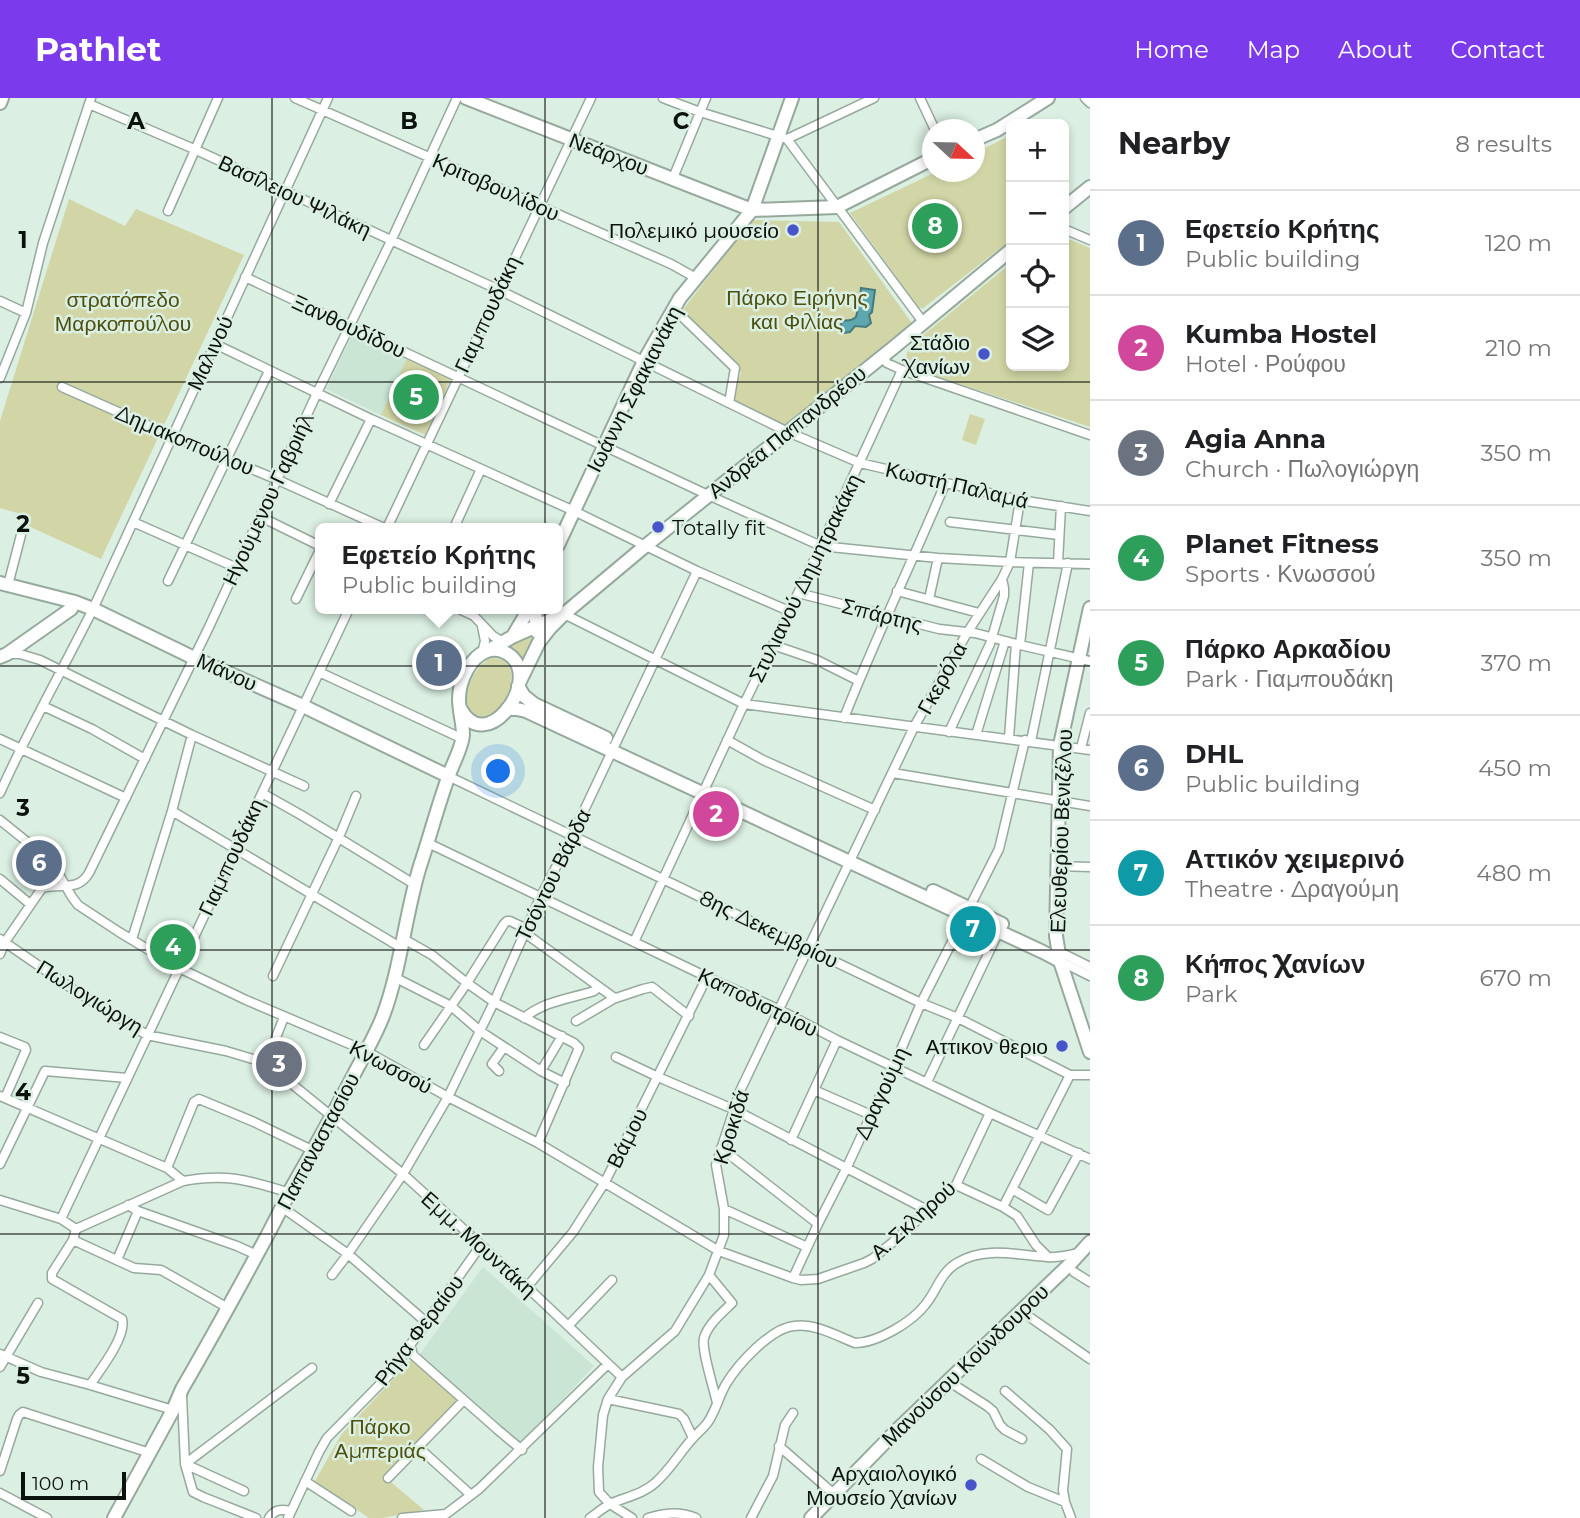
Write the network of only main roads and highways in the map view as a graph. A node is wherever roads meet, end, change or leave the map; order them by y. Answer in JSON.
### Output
{"nodes":[{"id":1,"x":466,"y":98,"type":"edge"},
{"id":2,"x":792,"y":98,"type":"edge"},
{"id":3,"x":1048,"y":98,"type":"edge"},
{"id":4,"x":985,"y":135,"type":"edge"},
{"id":5,"x":922,"y":164,"type":"edge"},
{"id":6,"x":1090,"y":187,"type":"edge"},
{"id":7,"x":1069,"y":204,"type":"edge"},
{"id":8,"x":752,"y":210,"type":"junction"},
{"id":9,"x":1006,"y":254,"type":"edge"},
{"id":10,"x":563,"y":534,"type":"edge"},
{"id":11,"x":4,"y":584,"type":"edge"},
{"id":12,"x":75,"y":602,"type":"junction"},
{"id":13,"x":1090,"y":608,"type":"edge"},
{"id":14,"x":525,"y":614,"type":"edge"},
{"id":15,"x":536,"y":614,"type":"edge"},
{"id":16,"x":564,"y":614,"type":"junction"},
{"id":17,"x":537,"y":626,"type":"junction"},
{"id":18,"x":1088,"y":627,"type":"edge"},
{"id":19,"x":507,"y":640,"type":"junction"},
{"id":20,"x":535,"y":649,"type":"junction"},
{"id":21,"x":486,"y":652,"type":"junction"},
{"id":22,"x":4,"y":655,"type":"edge"},
{"id":23,"x":1084,"y":659,"type":"edge"},
{"id":24,"x":518,"y":685,"type":"junction"},
{"id":25,"x":529,"y":706,"type":"junction"},
{"id":26,"x":460,"y":708,"type":"junction"},
{"id":27,"x":507,"y":709,"type":"junction"},
{"id":28,"x":491,"y":723,"type":"junction"},
{"id":29,"x":463,"y":739,"type":"junction"},
{"id":30,"x":448,"y":776,"type":"junction"},
{"id":31,"x":967,"y":912,"type":"junction"},
{"id":32,"x":1059,"y":956,"type":"junction"},
{"id":33,"x":1090,"y":1052,"type":"edge"},
{"id":34,"x":1086,"y":1248,"type":"edge"},
{"id":35,"x":114,"y":1518,"type":"edge"},
{"id":36,"x":811,"y":1518,"type":"edge"}],
"edges":[{"from":1,"to":8,"type":"main road","name":"Νεάρχου"},
{"from":2,"to":8,"type":"main road","name":"Ιωάννη Σφακιανάκη"},
{"from":3,"to":4,"type":"main road"},
{"from":5,"to":8,"type":"main road"},
{"from":6,"to":7,"type":"main road"},
{"from":8,"to":10,"type":"main road","name":"Ιωάννη Σφακιανάκη"},
{"from":9,"to":16,"type":"main road","name":"Ανδρέα Παπανδρέου"},
{"from":11,"to":12,"type":"main road","name":"Μάνου"},
{"from":12,"to":22,"type":"main road"},
{"from":12,"to":30,"type":"main road","name":"Μάνου"},
{"from":13,"to":18,"type":"main road","name":"Ελευθερίου Βενιζέλου"},
{"from":14,"to":19,"type":"main road"},
{"from":15,"to":17,"type":"main road"},
{"from":16,"to":17,"type":"main road","name":"Ανδρέα Παπανδρέου"},
{"from":16,"to":20,"type":"main road","name":"Ανδρέα Παπανδρέου"},
{"from":17,"to":19,"type":"main road","name":"Ανδρέα Παπανδρέου"},
{"from":17,"to":20,"type":"main road"},
{"from":18,"to":23,"type":"main road","name":"Ελευθερίου Βενιζέλου"},
{"from":19,"to":21,"type":"main road","name":"Ανδρέα Παπανδρέου"},
{"from":20,"to":24,"type":"main road","name":"Ανδρέα Παπανδρέου"},
{"from":21,"to":24,"type":"main road"},
{"from":21,"to":26,"type":"main road"},
{"from":23,"to":32,"type":"main road","name":"Ελευθερίου Βενιζέλου"},
{"from":24,"to":25,"type":"main road"},
{"from":24,"to":27,"type":"main road"},
{"from":25,"to":27,"type":"main road"},
{"from":25,"to":31,"type":"main road"},
{"from":26,"to":28,"type":"main road"},
{"from":26,"to":29,"type":"main road","name":"Παπαναστασίου"},
{"from":27,"to":28,"type":"main road"},
{"from":28,"to":29,"type":"main road"},
{"from":29,"to":30,"type":"main road","name":"Παπαναστασίου"},
{"from":30,"to":35,"type":"main road","name":"Παπαναστασίου"},
{"from":31,"to":32,"type":"main road"},
{"from":31,"to":32,"type":"main road"},
{"from":32,"to":33,"type":"main road","name":"Ελευθερίου Βενιζέλου"},
{"from":34,"to":36,"type":"main road","name":"Μανούσου Κούνδουρου"}]}
